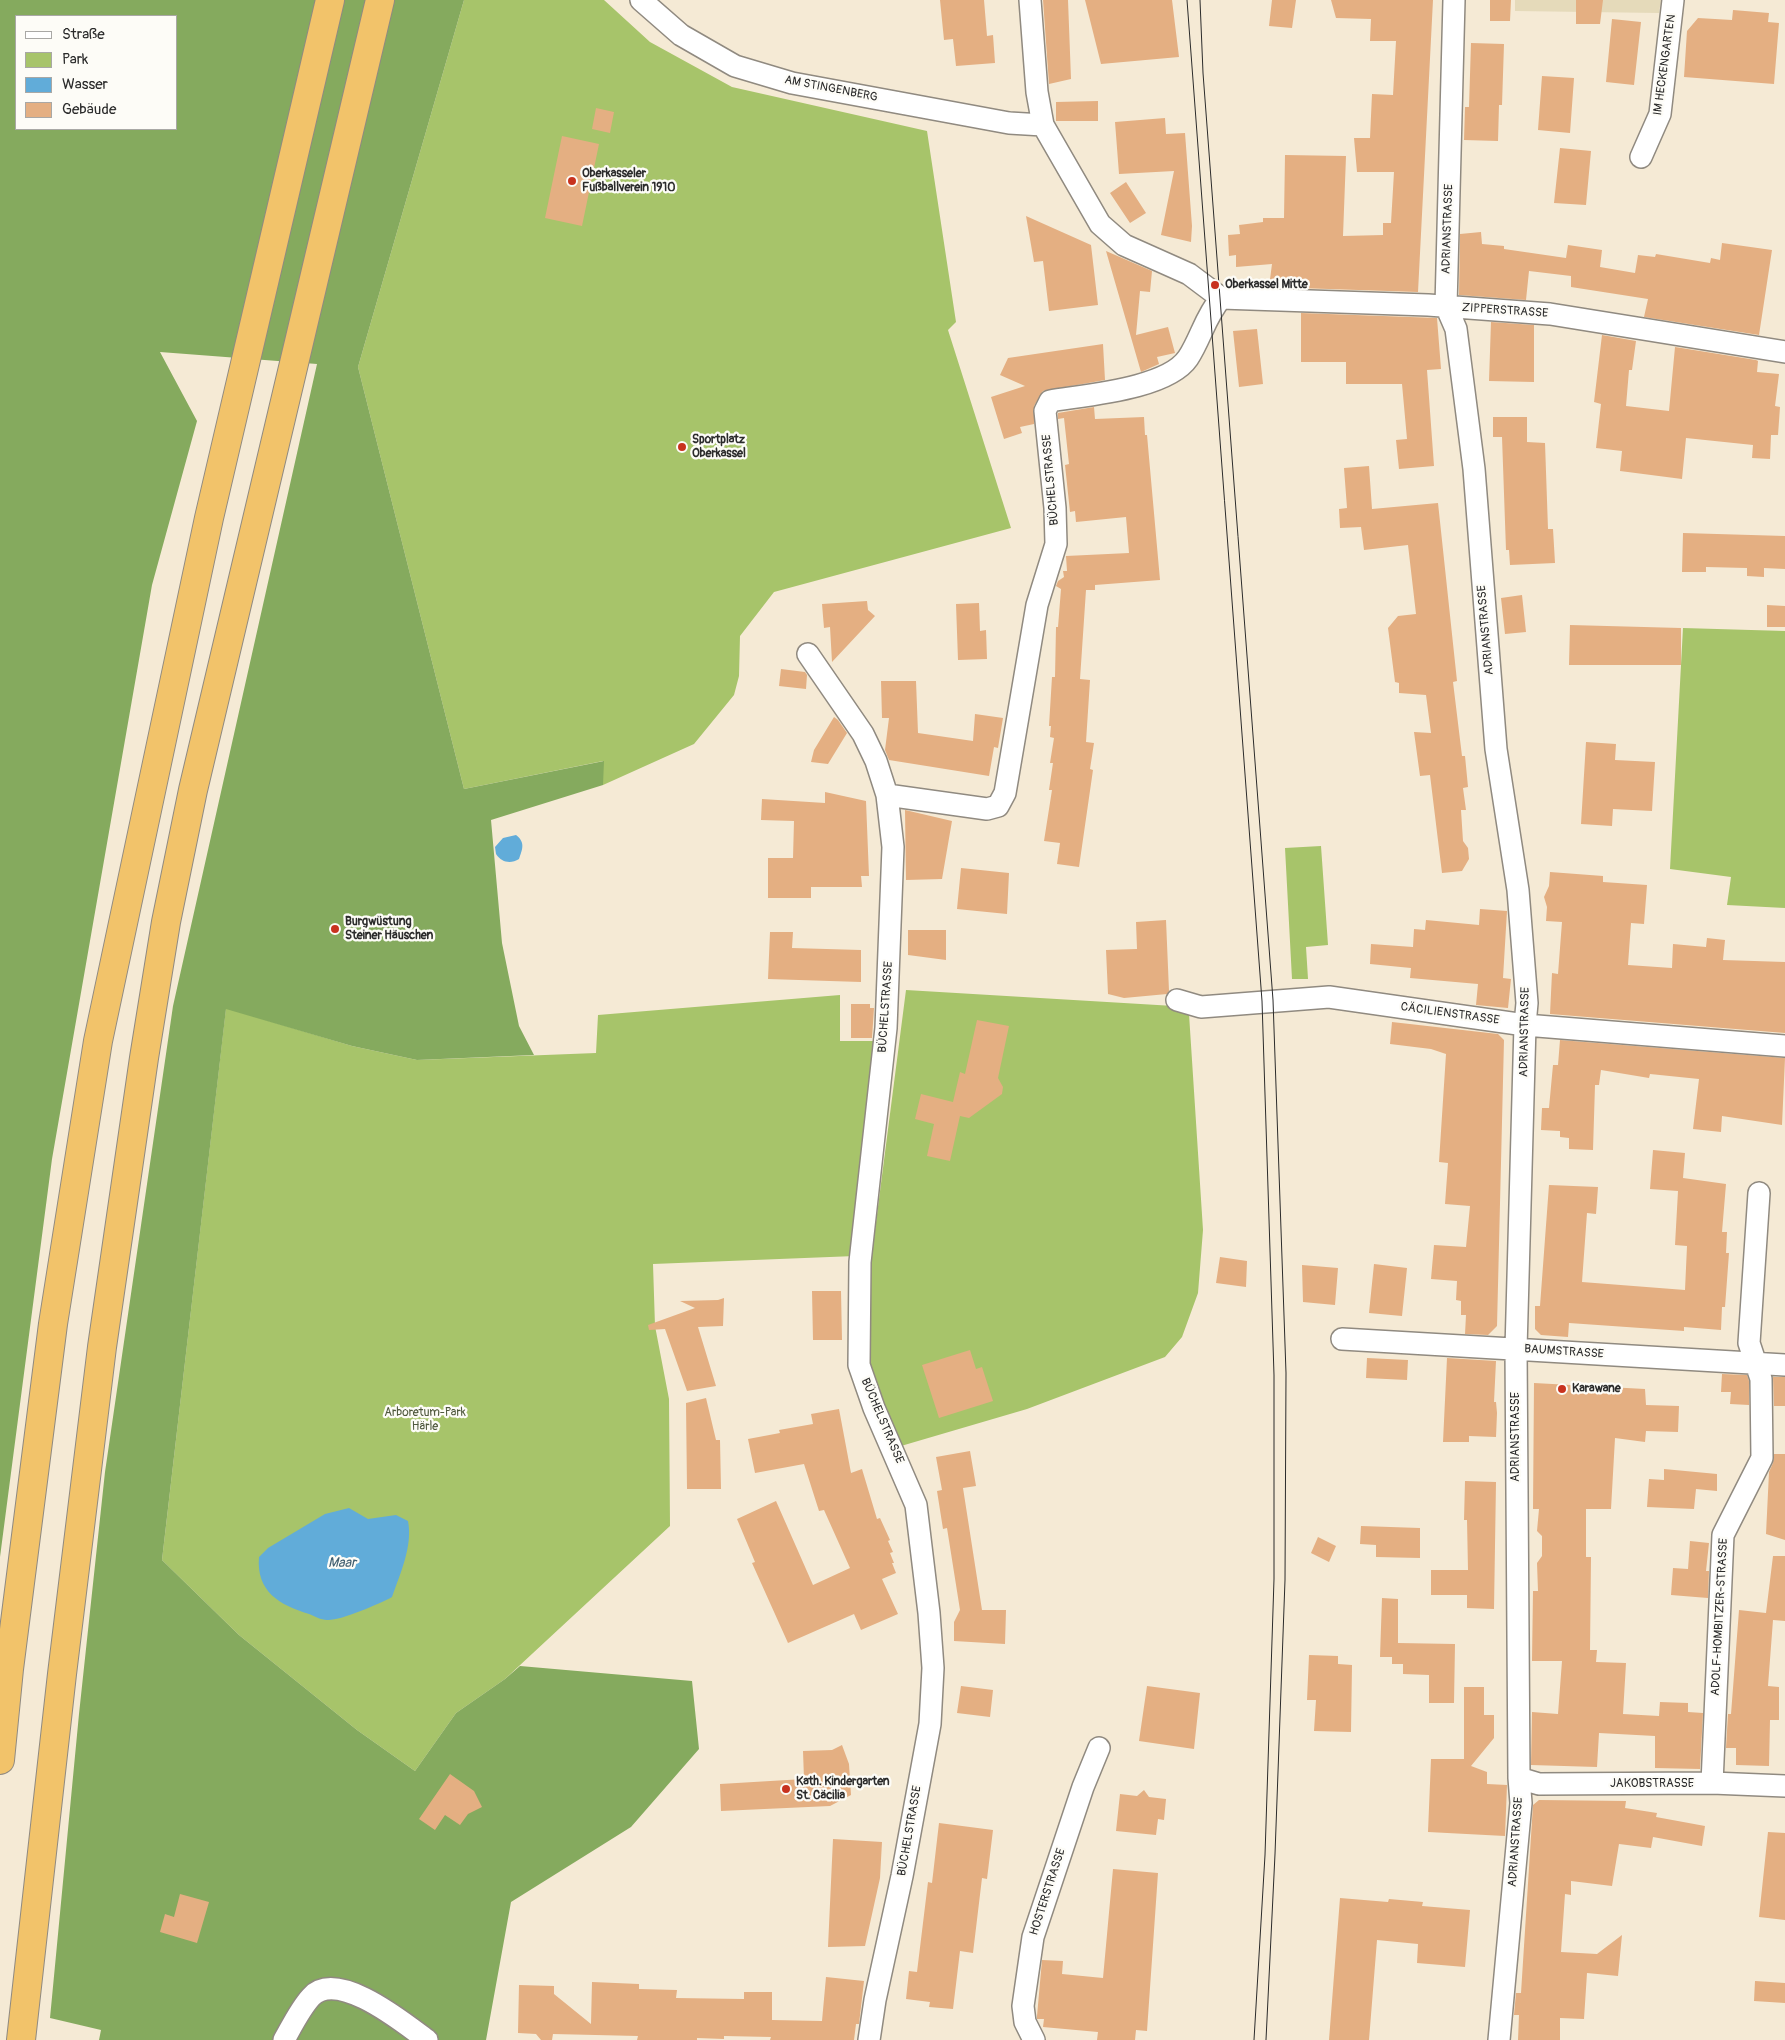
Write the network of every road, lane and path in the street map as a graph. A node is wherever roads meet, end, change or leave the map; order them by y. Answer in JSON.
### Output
{"nodes":[{"id":1,"x":330,"y":0,"type":"edge"},
{"id":2,"x":380,"y":0,"type":"edge"},
{"id":3,"x":641,"y":0,"type":"edge"},
{"id":4,"x":1030,"y":0,"type":"edge"},
{"id":5,"x":1454,"y":0,"type":"edge"},
{"id":6,"x":1673,"y":0,"type":"edge"},
{"id":7,"x":1042,"y":125,"type":"junction"},
{"id":8,"x":1641,"y":157,"type":"dead end"},
{"id":9,"x":1222,"y":298,"type":"junction"},
{"id":10,"x":1446,"y":306,"type":"junction"},
{"id":11,"x":1785,"y":352,"type":"edge"},
{"id":12,"x":808,"y":654,"type":"dead end"},
{"id":13,"x":887,"y":795,"type":"junction"},
{"id":14,"x":1177,"y":1000,"type":"dead end"},
{"id":15,"x":1525,"y":1025,"type":"junction"},
{"id":16,"x":1785,"y":1046,"type":"edge"},
{"id":17,"x":1759,"y":1192,"type":"dead end"},
{"id":18,"x":1342,"y":1339,"type":"dead end"},
{"id":19,"x":1516,"y":1349,"type":"junction"},
{"id":20,"x":1757,"y":1364,"type":"junction"},
{"id":21,"x":1785,"y":1365,"type":"edge"},
{"id":22,"x":1099,"y":1748,"type":"dead end"},
{"id":23,"x":0,"y":1760,"type":"edge"},
{"id":24,"x":1519,"y":1778,"type":"junction"},
{"id":25,"x":1712,"y":1783,"type":"junction"},
{"id":26,"x":1785,"y":1786,"type":"edge"},
{"id":27,"x":21,"y":2040,"type":"edge"},
{"id":28,"x":284,"y":2040,"type":"edge"},
{"id":29,"x":427,"y":2040,"type":"edge"},
{"id":30,"x":870,"y":2040,"type":"edge"},
{"id":31,"x":1034,"y":2040,"type":"edge"},
{"id":32,"x":1499,"y":2040,"type":"edge"}],
"edges":[{"from":1,"to":23,"type":"highway"},
{"from":2,"to":27,"type":"highway"},
{"from":3,"to":7,"type":"street","name":"AM STINGENBERG"},
{"from":4,"to":7,"type":"street"},
{"from":5,"to":10,"type":"street","name":"ADRIANSTRASSE"},
{"from":6,"to":8,"type":"street","name":"IM HECKENGARTEN"},
{"from":7,"to":9,"type":"street"},
{"from":9,"to":10,"type":"street","name":"ZIPPERSTRASSE"},
{"from":9,"to":13,"type":"street","name":"BÜCHELSTRASSE"},
{"from":10,"to":11,"type":"street","name":"ZIPPERSTRASSE"},
{"from":10,"to":15,"type":"street","name":"ADRIANSTRASSE"},
{"from":12,"to":13,"type":"street","name":"BÜCHELSTRASSE"},
{"from":13,"to":30,"type":"street","name":"BÜCHELSTRASSE"},
{"from":14,"to":15,"type":"street","name":"CÄCILIENSTRASSE"},
{"from":15,"to":16,"type":"street","name":"CÄCILIENSTRASSE"},
{"from":15,"to":19,"type":"street","name":"ADRIANSTRASSE"},
{"from":17,"to":20,"type":"street","name":"ADOLF-HOMBITZER-STRASSE"},
{"from":18,"to":19,"type":"street","name":"BAUMSTRASSE"},
{"from":19,"to":20,"type":"street","name":"BAUMSTRASSE"},
{"from":19,"to":24,"type":"street","name":"ADRIANSTRASSE"},
{"from":20,"to":21,"type":"street","name":"BAUMSTRASSE"},
{"from":20,"to":25,"type":"street","name":"ADOLF-HOMBITZER-STRASSE"},
{"from":22,"to":31,"type":"street","name":"HOSTERSTRASSE"},
{"from":24,"to":25,"type":"street","name":"JAKOBSTRASSE"},
{"from":24,"to":32,"type":"street","name":"ADRIANSTRASSE"},
{"from":25,"to":26,"type":"street","name":"JAKOBSTRASSE"},
{"from":28,"to":29,"type":"street"}]}
